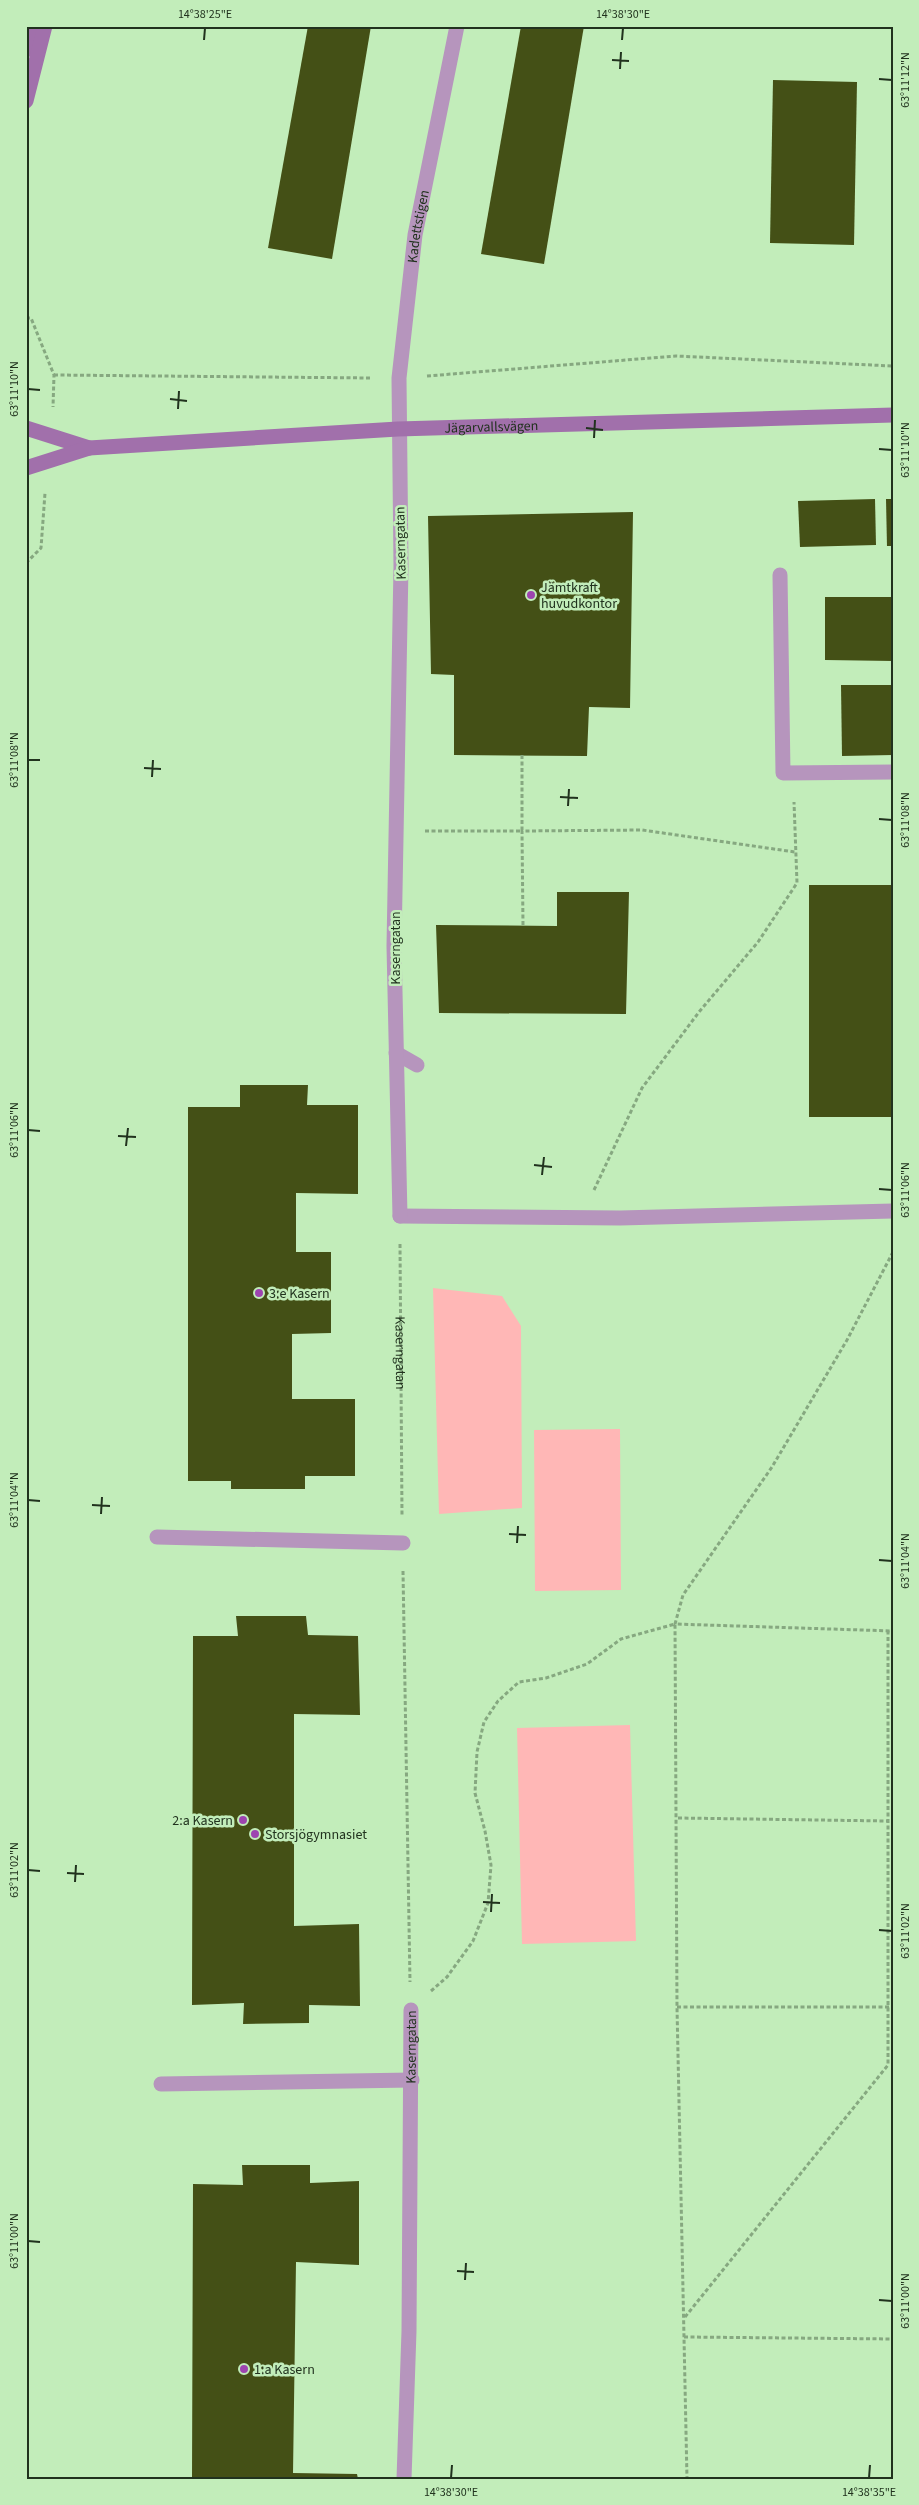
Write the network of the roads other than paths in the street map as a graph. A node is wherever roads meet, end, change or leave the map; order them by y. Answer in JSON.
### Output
{"nodes":[{"id":1,"x":38,"y":26,"type":"edge"},
{"id":2,"x":45,"y":26,"type":"edge"},
{"id":3,"x":457,"y":26,"type":"edge"},
{"id":4,"x":26,"y":50,"type":"edge"},
{"id":5,"x":26,"y":101,"type":"edge"},
{"id":6,"x":893,"y":415,"type":"edge"},
{"id":7,"x":26,"y":428,"type":"edge"},
{"id":8,"x":398,"y":429,"type":"junction"},
{"id":9,"x":89,"y":448,"type":"junction"},
{"id":10,"x":26,"y":468,"type":"edge"},
{"id":11,"x":780,"y":575,"type":"dead end"},
{"id":12,"x":893,"y":772,"type":"edge"},
{"id":13,"x":396,"y":1053,"type":"junction"},
{"id":14,"x":417,"y":1065,"type":"dead end"},
{"id":15,"x":893,"y":1212,"type":"edge"},
{"id":16,"x":158,"y":1537,"type":"dead end"},
{"id":17,"x":403,"y":1543,"type":"dead end"},
{"id":18,"x":411,"y":2010,"type":"road end"},
{"id":19,"x":412,"y":2080,"type":"junction"},
{"id":20,"x":161,"y":2084,"type":"dead end"},
{"id":21,"x":404,"y":2479,"type":"edge"}],
"edges":[{"from":1,"to":4,"type":"street"},
{"from":2,"to":5,"type":"street"},
{"from":3,"to":8,"type":"street","name":"Kadettstigen"},
{"from":6,"to":8,"type":"street","name":"Jägarvallsvägen"},
{"from":7,"to":9,"type":"street","name":"Jägarvallsvägen"},
{"from":8,"to":9,"type":"street","name":"Jägarvallsvägen"},
{"from":8,"to":13,"type":"street","name":"Kaserngatan"},
{"from":9,"to":10,"type":"street","name":"Jägarvallsvägen"},
{"from":11,"to":12,"type":"street"},
{"from":13,"to":14,"type":"street"},
{"from":13,"to":15,"type":"street","name":"Kaserngatan"},
{"from":16,"to":17,"type":"street"},
{"from":18,"to":19,"type":"street","name":"Kaserngatan"},
{"from":19,"to":20,"type":"street"},
{"from":19,"to":21,"type":"street","name":"Kaserngatan"}]}
